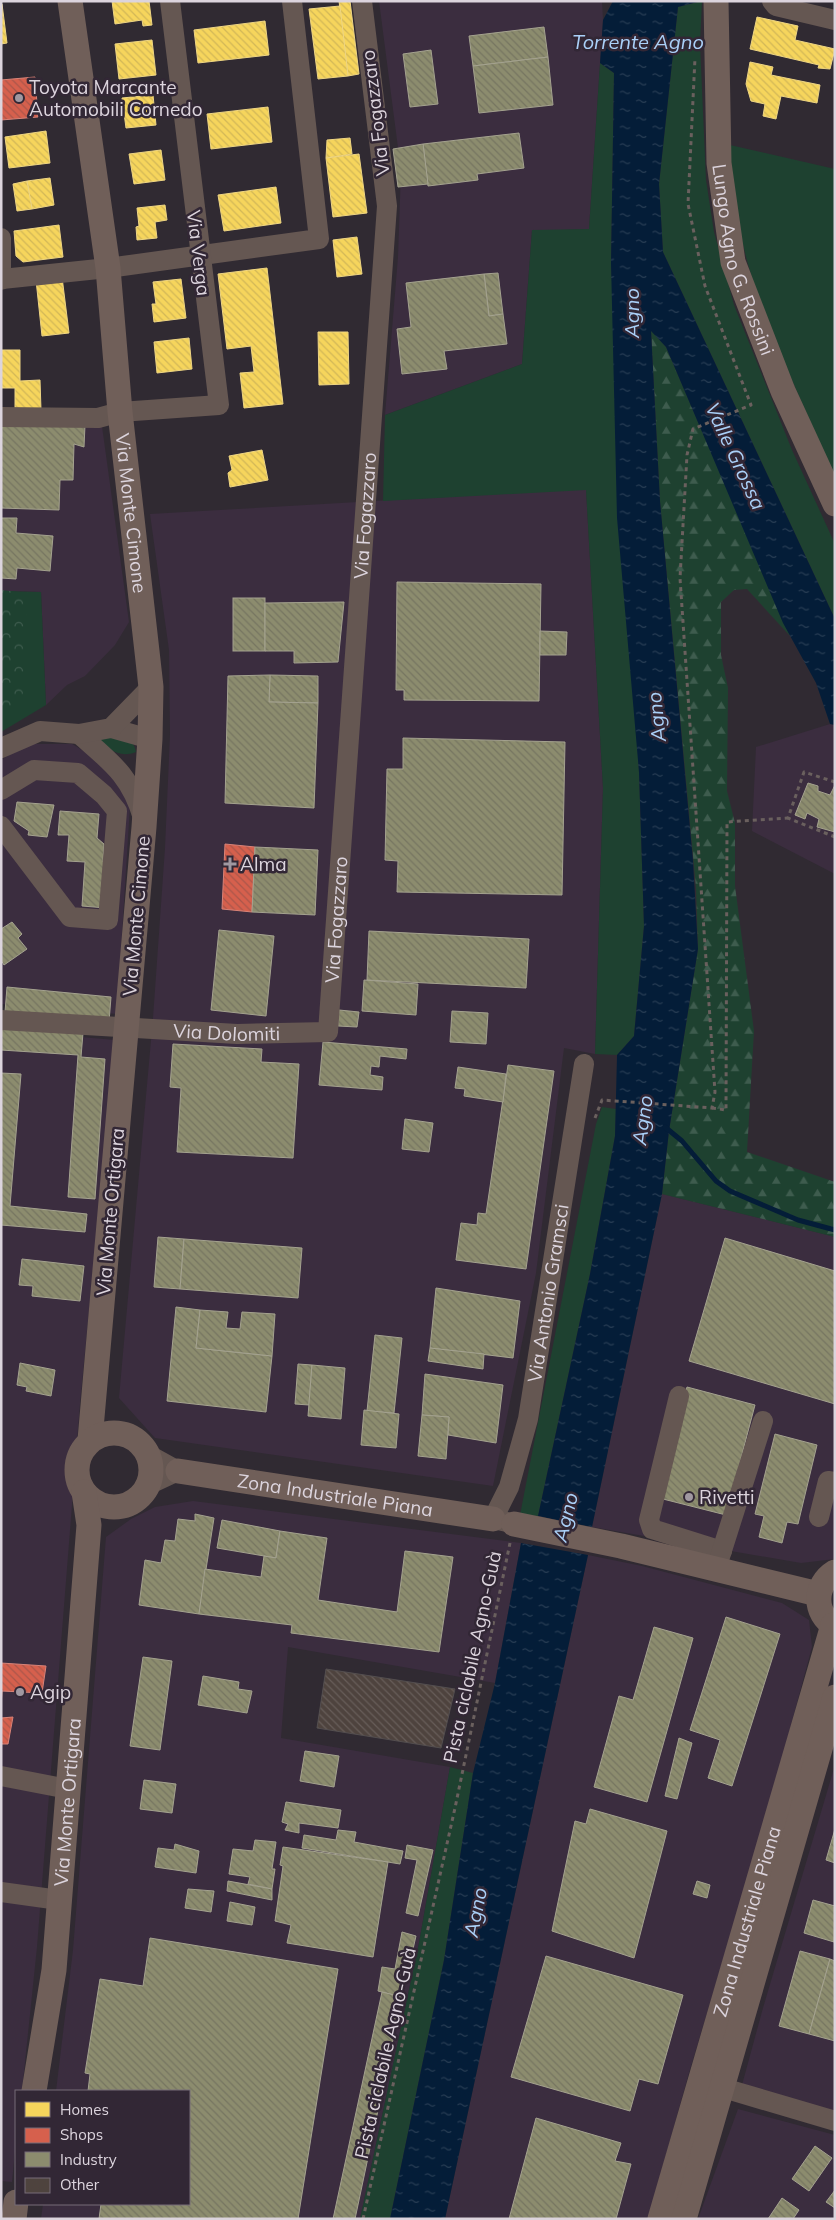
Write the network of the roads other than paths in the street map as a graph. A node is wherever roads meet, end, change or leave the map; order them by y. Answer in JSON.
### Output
{"nodes":[{"id":1,"x":70,"y":1,"type":"edge"},
{"id":2,"x":170,"y":1,"type":"edge"},
{"id":3,"x":292,"y":1,"type":"edge"},
{"id":4,"x":362,"y":1,"type":"edge"},
{"id":5,"x":716,"y":1,"type":"edge"},
{"id":6,"x":772,"y":1,"type":"edge"},
{"id":7,"x":835,"y":20,"type":"edge"},
{"id":8,"x":1,"y":238,"type":"edge"},
{"id":9,"x":200,"y":257,"type":"junction"},
{"id":10,"x":108,"y":268,"type":"junction"},
{"id":11,"x":2,"y":274,"type":"edge"},
{"id":12,"x":120,"y":412,"type":"junction"},
{"id":13,"x":1,"y":417,"type":"edge"},
{"id":14,"x":835,"y":504,"type":"edge"},
{"id":15,"x":151,"y":687,"type":"junction"},
{"id":16,"x":111,"y":728,"type":"junction"},
{"id":17,"x":79,"y":734,"type":"junction"},
{"id":18,"x":149,"y":747,"type":"junction"},
{"id":19,"x":1,"y":748,"type":"edge"},
{"id":20,"x":112,"y":764,"type":"junction"},
{"id":21,"x":1,"y":790,"type":"edge"},
{"id":22,"x":144,"y":820,"type":"junction"},
{"id":23,"x":1,"y":826,"type":"edge"},
{"id":24,"x":1,"y":1020,"type":"edge"},
{"id":25,"x":126,"y":1026,"type":"junction"},
{"id":26,"x":328,"y":1032,"type":"joint"},
{"id":27,"x":584,"y":1064,"type":"dead end"},
{"id":28,"x":679,"y":1396,"type":"dead end"},
{"id":29,"x":94,"y":1399,"type":"junction"},
{"id":30,"x":762,"y":1421,"type":"dead end"},
{"id":31,"x":115,"y":1432,"type":"junction"},
{"id":32,"x":90,"y":1440,"type":"junction"},
{"id":33,"x":149,"y":1455,"type":"junction"},
{"id":34,"x":178,"y":1470,"type":"junction"},
{"id":35,"x":835,"y":1482,"type":"edge"},
{"id":36,"x":148,"y":1486,"type":"junction"},
{"id":37,"x":84,"y":1492,"type":"junction"},
{"id":38,"x":116,"y":1507,"type":"junction"},
{"id":39,"x":819,"y":1517,"type":"dead end"},
{"id":40,"x":504,"y":1521,"type":"junction"},
{"id":41,"x":89,"y":1525,"type":"junction"},
{"id":42,"x":719,"y":1560,"type":"junction"},
{"id":43,"x":835,"y":1572,"type":"edge"},
{"id":44,"x":818,"y":1594,"type":"junction"},
{"id":45,"x":834,"y":1626,"type":"edge"},
{"id":46,"x":835,"y":1697,"type":"edge"},
{"id":47,"x":1,"y":1776,"type":"edge"},
{"id":48,"x":68,"y":1789,"type":"junction"},
{"id":49,"x":1,"y":1892,"type":"edge"},
{"id":50,"x":59,"y":1900,"type":"junction"},
{"id":51,"x":720,"y":2087,"type":"junction"},
{"id":52,"x":34,"y":2090,"type":"edge"},
{"id":53,"x":835,"y":2122,"type":"edge"},
{"id":54,"x":16,"y":2205,"type":"edge"},
{"id":55,"x":14,"y":2219,"type":"edge"},
{"id":56,"x":660,"y":2219,"type":"edge"},
{"id":57,"x":684,"y":2219,"type":"edge"}],
"edges":[{"from":1,"to":10,"type":"main road","name":"Via Monte Cimone"},
{"from":2,"to":9,"type":"street","name":"Via Verga"},
{"from":3,"to":9,"type":"street"},
{"from":4,"to":26,"type":"street","name":"Via Fogazzaro"},
{"from":5,"to":14,"type":"main road","name":"Lungo Agno G. Rossini"},
{"from":6,"to":7,"type":"street"},
{"from":8,"to":11,"type":"street"},
{"from":9,"to":10,"type":"street"},
{"from":9,"to":12,"type":"street","name":"Via Verga"},
{"from":10,"to":11,"type":"street"},
{"from":10,"to":12,"type":"main road","name":"Via Monte Cimone"},
{"from":12,"to":13,"type":"street"},
{"from":12,"to":15,"type":"main road","name":"Via Monte Cimone"},
{"from":15,"to":16,"type":"street"},
{"from":15,"to":18,"type":"main road","name":"Via Monte Cimone"},
{"from":16,"to":17,"type":"street"},
{"from":16,"to":18,"type":"street"},
{"from":17,"to":19,"type":"street"},
{"from":17,"to":20,"type":"street"},
{"from":18,"to":20,"type":"street"},
{"from":18,"to":22,"type":"main road","name":"Via Monte Cimone"},
{"from":20,"to":22,"type":"street"},
{"from":21,"to":23,"type":"street"},
{"from":22,"to":25,"type":"main road","name":"Via Monte Cimone"},
{"from":24,"to":25,"type":"street","name":"Via Dolomiti"},
{"from":25,"to":26,"type":"street","name":"Via Dolomiti"},
{"from":25,"to":29,"type":"main road","name":"Via Monte Ortigara"},
{"from":27,"to":40,"type":"street","name":"Via Antonio Gramsci"},
{"from":28,"to":42,"type":"street"},
{"from":29,"to":31,"type":"main road"},
{"from":29,"to":32,"type":"main road","name":"Via Monte Ortigara"},
{"from":30,"to":42,"type":"street"},
{"from":31,"to":32,"type":"main road"},
{"from":31,"to":33,"type":"main road"},
{"from":32,"to":37,"type":"main road"},
{"from":33,"to":34,"type":"street"},
{"from":33,"to":36,"type":"main road"},
{"from":34,"to":36,"type":"street"},
{"from":34,"to":40,"type":"main road","name":"Zona Industriale Piana"},
{"from":35,"to":39,"type":"street"},
{"from":36,"to":38,"type":"main road"},
{"from":37,"to":38,"type":"main road"},
{"from":37,"to":41,"type":"main road","name":"Via Monte Ortigara"},
{"from":38,"to":41,"type":"main road"},
{"from":40,"to":42,"type":"main road","name":"Zona Industriale Piana"},
{"from":41,"to":48,"type":"main road","name":"Via Monte Ortigara"},
{"from":42,"to":44,"type":"main road"},
{"from":43,"to":44,"type":"main road"},
{"from":44,"to":45,"type":"main road","name":"Zona Industriale Piana"},
{"from":45,"to":56,"type":"main road","name":"Zona Industriale Piana"},
{"from":46,"to":51,"type":"main road","name":"Zona Industriale Piana"},
{"from":47,"to":48,"type":"street"},
{"from":48,"to":50,"type":"main road","name":"Via Monte Ortigara"},
{"from":49,"to":50,"type":"street","name":"Via Monte Ortigara"},
{"from":50,"to":52,"type":"main road","name":"Via Monte Ortigara"},
{"from":51,"to":53,"type":"street"},
{"from":51,"to":57,"type":"main road","name":"Zona Industriale Piana"},
{"from":54,"to":55,"type":"main road"}]}
